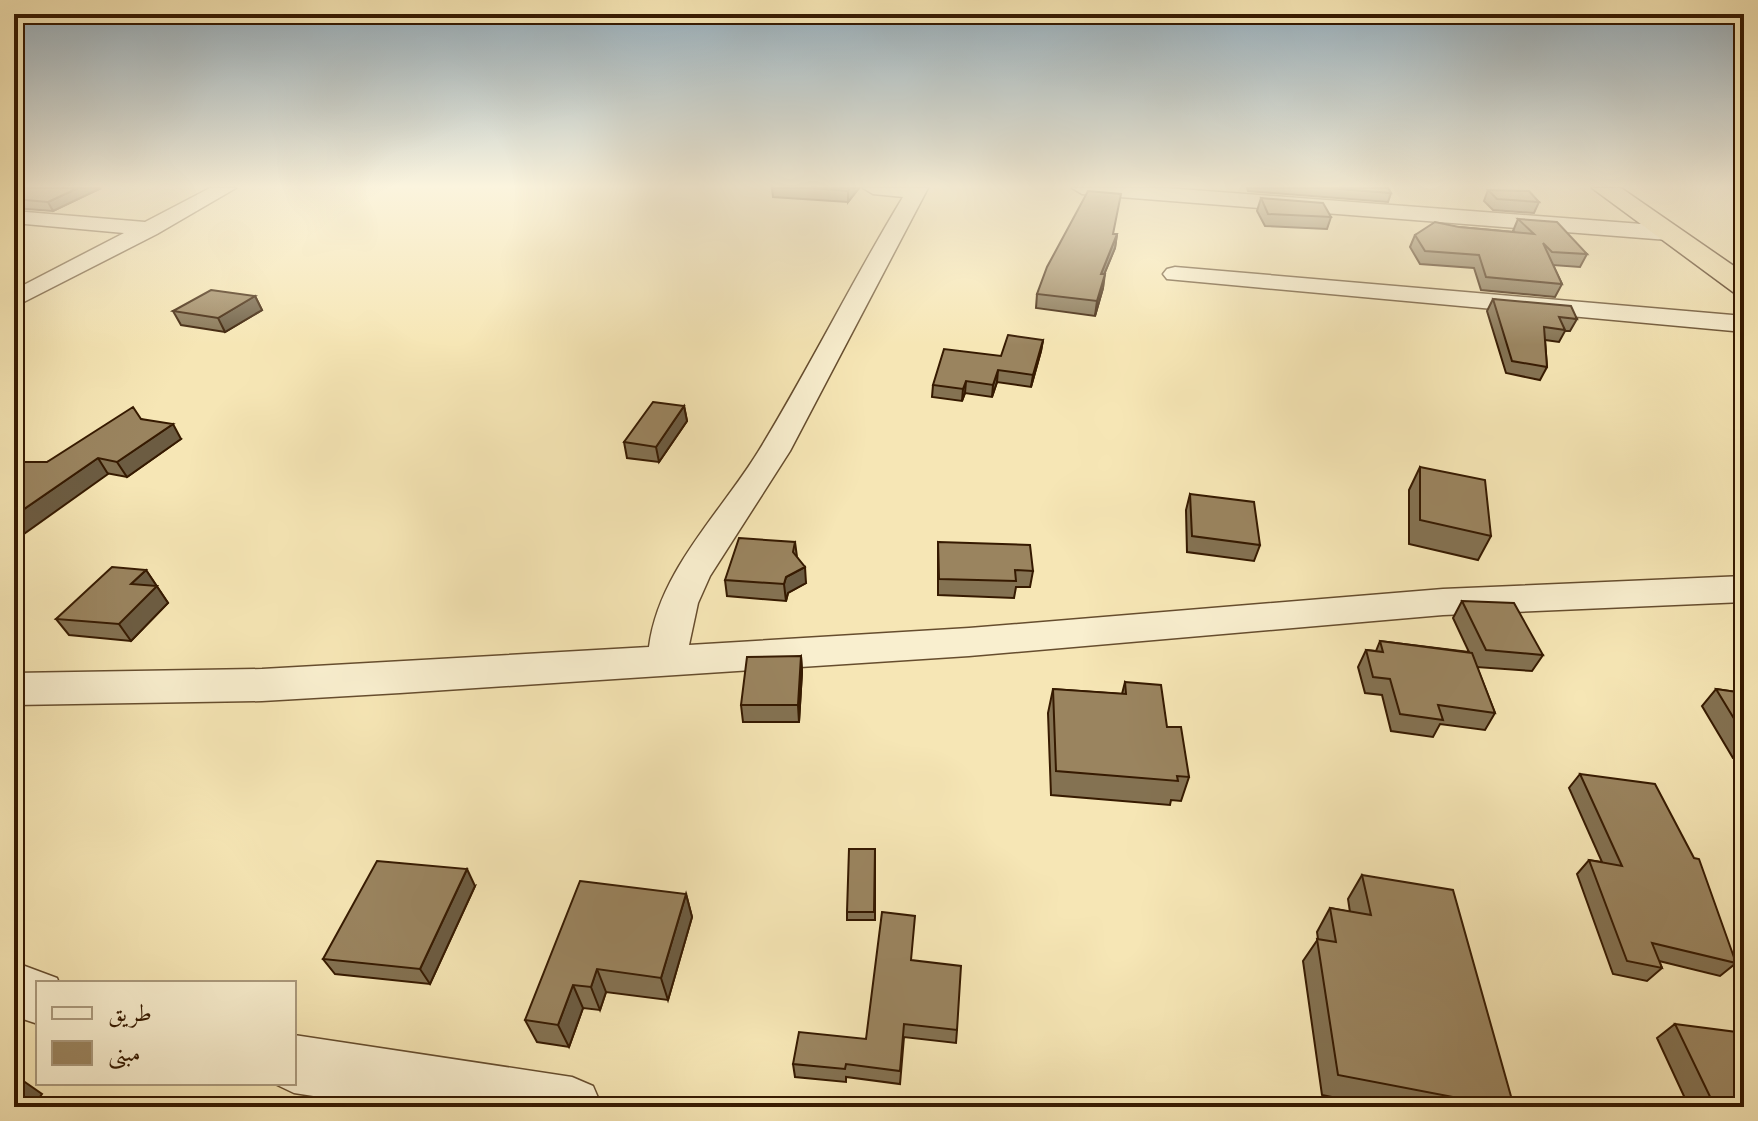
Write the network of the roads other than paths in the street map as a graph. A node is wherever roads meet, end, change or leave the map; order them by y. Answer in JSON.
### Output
{"nodes":[{"id":1,"x":127,"y":240,"type":"edge"},
{"id":2,"x":890,"y":240,"type":"edge"},
{"id":3,"x":1678,"y":240,"type":"edge"},
{"id":4,"x":1175,"y":274,"type":"dead end"},
{"id":5,"x":1744,"y":286,"type":"edge"},
{"id":6,"x":14,"y":300,"type":"edge"},
{"id":7,"x":1744,"y":324,"type":"edge"},
{"id":8,"x":1744,"y":589,"type":"edge"},
{"id":9,"x":668,"y":661,"type":"junction"},
{"id":10,"x":14,"y":689,"type":"edge"},
{"id":11,"x":14,"y":989,"type":"edge"},
{"id":12,"x":36,"y":996,"type":"edge"},
{"id":13,"x":296,"y":1064,"type":"edge"},
{"id":14,"x":572,"y":1107,"type":"edge"}],
"edges":[{"from":1,"to":6,"type":"street"},
{"from":2,"to":9,"type":"street"},
{"from":3,"to":5,"type":"highway"},
{"from":4,"to":7,"type":"street"},
{"from":8,"to":9,"type":"street"},
{"from":9,"to":10,"type":"street"},
{"from":11,"to":12,"type":"street"},
{"from":13,"to":14,"type":"street"}]}
